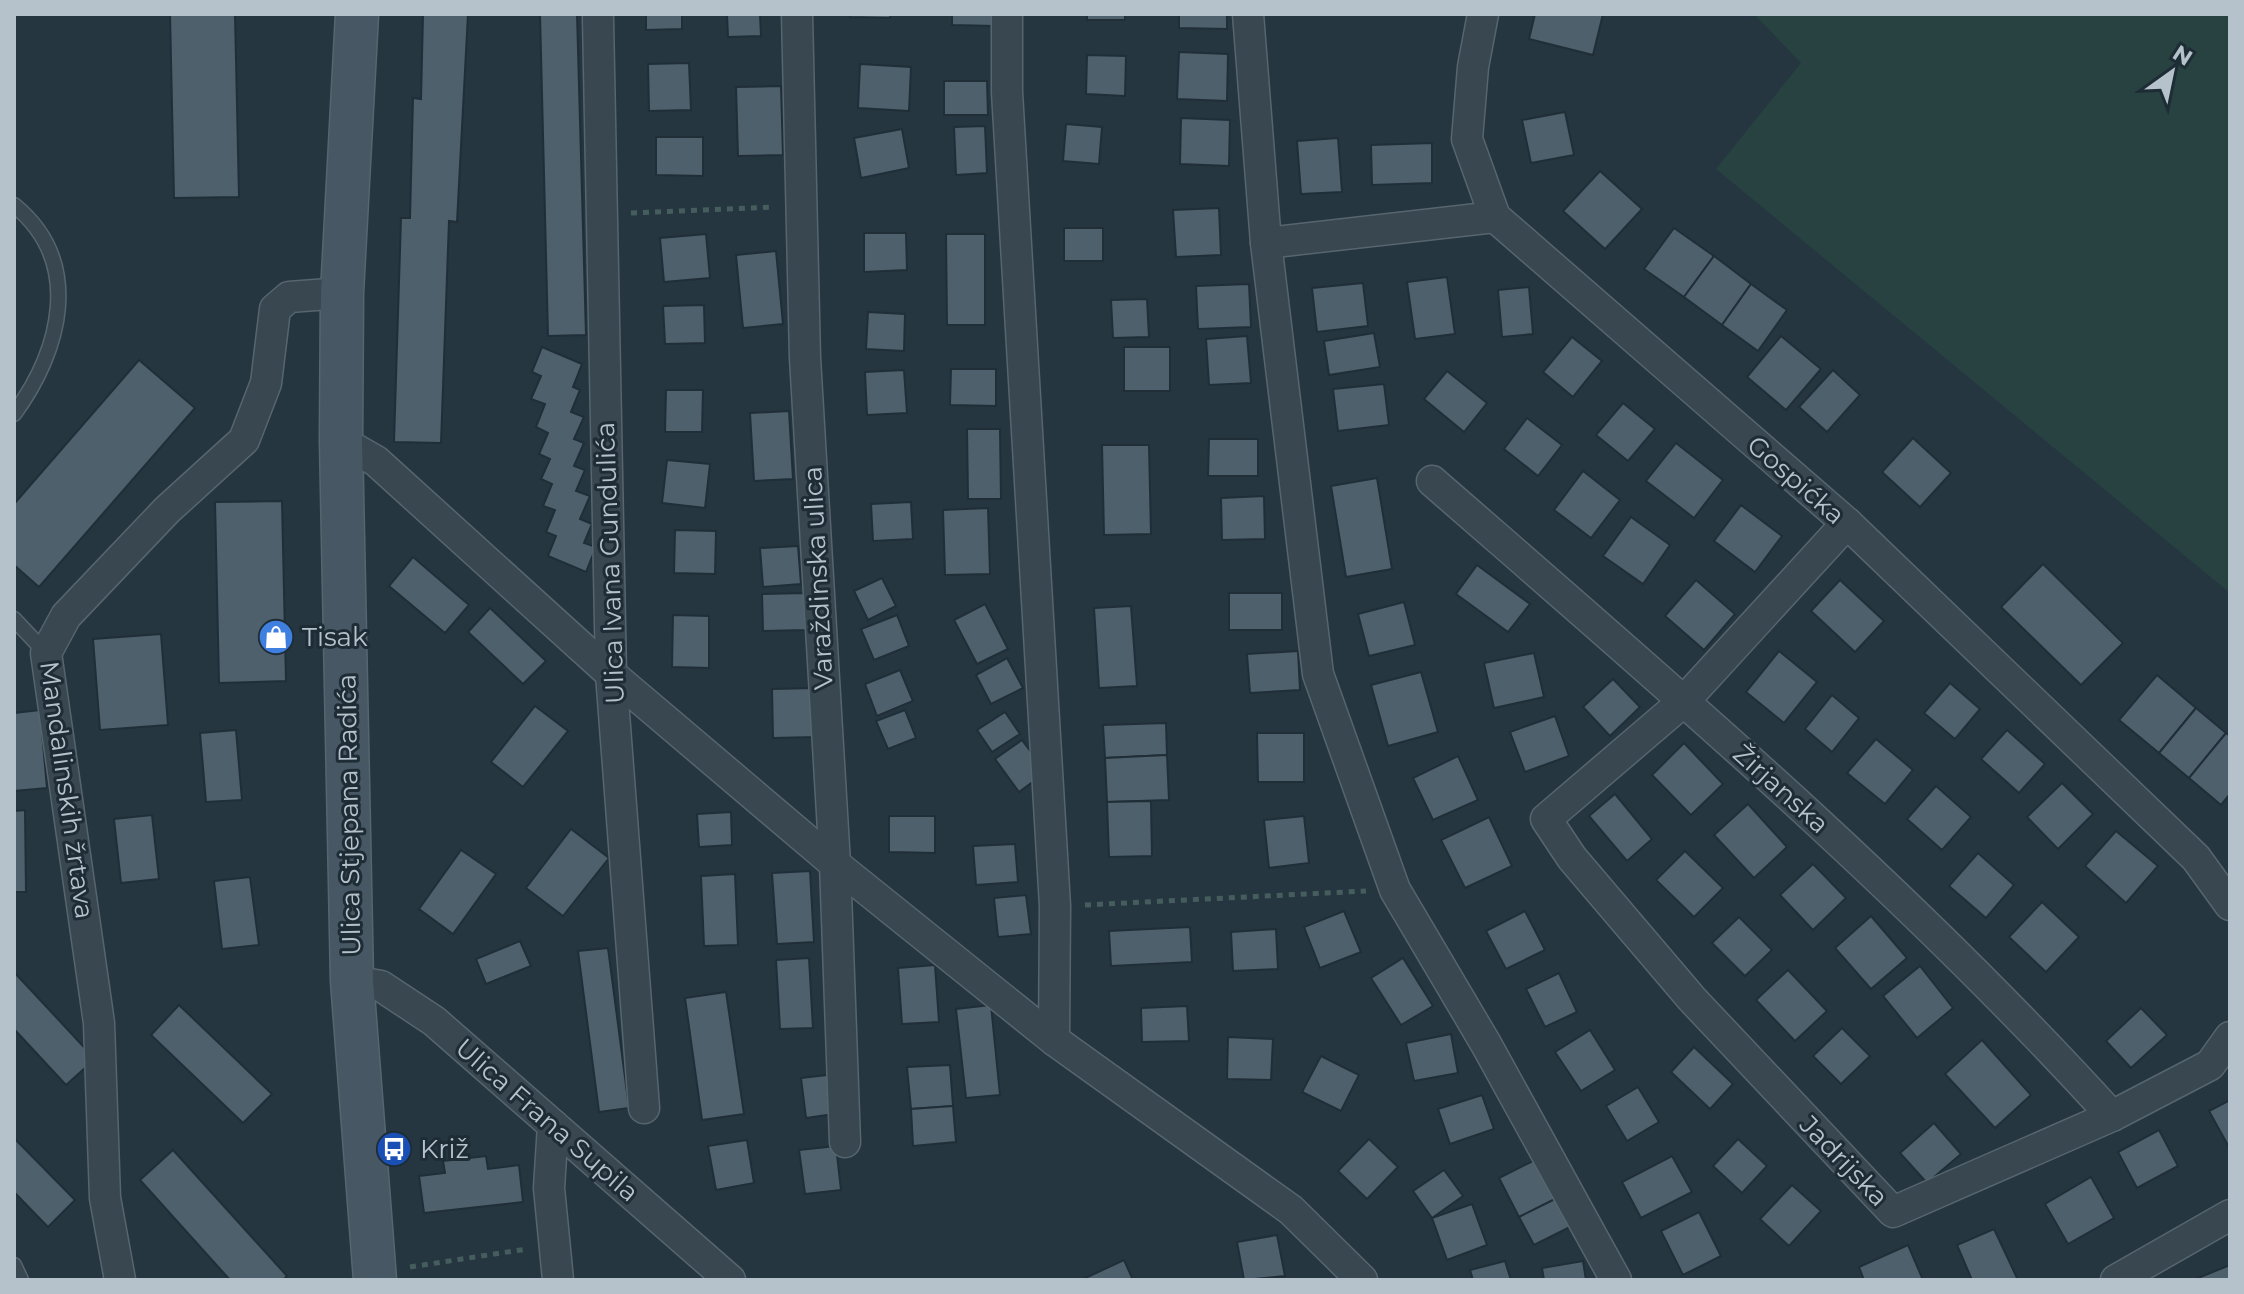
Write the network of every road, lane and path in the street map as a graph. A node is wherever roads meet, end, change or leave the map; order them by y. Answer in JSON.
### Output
{"nodes":[{"id":1,"x":357,"y":14,"type":"edge"},
{"id":2,"x":797,"y":14,"type":"edge"},
{"id":3,"x":1007,"y":14,"type":"edge"},
{"id":4,"x":1248,"y":14,"type":"edge"},
{"id":5,"x":1483,"y":14,"type":"edge"},
{"id":6,"x":598,"y":18,"type":"dead end"},
{"id":7,"x":14,"y":205,"type":"edge"},
{"id":8,"x":802,"y":206,"type":"junction"},
{"id":9,"x":602,"y":214,"type":"junction"},
{"id":10,"x":1495,"y":217,"type":"junction"},
{"id":11,"x":1266,"y":243,"type":"junction"},
{"id":12,"x":342,"y":293,"type":"junction"},
{"id":13,"x":14,"y":414,"type":"edge"},
{"id":14,"x":341,"y":441,"type":"junction"},
{"id":15,"x":1432,"y":481,"type":"dead end"},
{"id":16,"x":1847,"y":523,"type":"junction"},
{"id":17,"x":14,"y":619,"type":"edge"},
{"id":18,"x":46,"y":653,"type":"junction"},
{"id":19,"x":611,"y":674,"type":"junction"},
{"id":20,"x":1684,"y":701,"type":"junction"},
{"id":21,"x":835,"y":864,"type":"junction"},
{"id":22,"x":1395,"y":890,"type":"junction"},
{"id":23,"x":2230,"y":905,"type":"edge"},
{"id":24,"x":1055,"y":906,"type":"junction"},
{"id":25,"x":352,"y":981,"type":"junction"},
{"id":26,"x":2230,"y":1037,"type":"edge"},
{"id":27,"x":1054,"y":1040,"type":"junction"},
{"id":28,"x":644,"y":1108,"type":"dead end"},
{"id":29,"x":2112,"y":1116,"type":"junction"},
{"id":30,"x":553,"y":1125,"type":"junction"},
{"id":31,"x":845,"y":1142,"type":"dead end"},
{"id":32,"x":2230,"y":1215,"type":"edge"},
{"id":33,"x":554,"y":1245,"type":"junction"},
{"id":34,"x":14,"y":1265,"type":"edge"},
{"id":35,"x":392,"y":1274,"type":"edge"},
{"id":36,"x":21,"y":1280,"type":"edge"},
{"id":37,"x":120,"y":1280,"type":"edge"},
{"id":38,"x":558,"y":1280,"type":"edge"},
{"id":39,"x":730,"y":1280,"type":"edge"},
{"id":40,"x":1362,"y":1280,"type":"edge"},
{"id":41,"x":1616,"y":1280,"type":"edge"},
{"id":42,"x":2116,"y":1280,"type":"edge"}],
"edges":[{"from":1,"to":12,"type":"main road","name":"Ulica Stjepana Radića"},
{"from":2,"to":8,"type":"street","name":"Varaždinska ulica"},
{"from":3,"to":24,"type":"street"},
{"from":4,"to":11,"type":"street"},
{"from":5,"to":10,"type":"street","name":"Gospićka"},
{"from":6,"to":9,"type":"street","name":"Ulica Ivana Gundulića"},
{"from":7,"to":13,"type":"lane"},
{"from":8,"to":9,"type":"path"},
{"from":8,"to":21,"type":"street","name":"Varaždinska ulica"},
{"from":9,"to":19,"type":"street","name":"Ulica Ivana Gundulića"},
{"from":10,"to":11,"type":"street"},
{"from":10,"to":16,"type":"street","name":"Gospićka"},
{"from":11,"to":22,"type":"street"},
{"from":12,"to":14,"type":"main road","name":"Ulica Stjepana Radića"},
{"from":12,"to":18,"type":"street","name":"Mandalinskih žrtava"},
{"from":14,"to":19,"type":"street"},
{"from":14,"to":25,"type":"main road","name":"Ulica Stjepana Radića"},
{"from":15,"to":20,"type":"street","name":"Žirjanska"},
{"from":16,"to":20,"type":"street"},
{"from":16,"to":23,"type":"street","name":"Gospićka"},
{"from":17,"to":18,"type":"lane"},
{"from":18,"to":37,"type":"street","name":"Mandalinskih žrtava"},
{"from":19,"to":21,"type":"street"},
{"from":19,"to":28,"type":"street","name":"Ulica Ivana Gundulića"},
{"from":20,"to":29,"type":"street","name":"Žirjanska"},
{"from":20,"to":29,"type":"street","name":"Jadrijska"},
{"from":21,"to":27,"type":"street"},
{"from":21,"to":31,"type":"street","name":"Varaždinska ulica"},
{"from":22,"to":24,"type":"path"},
{"from":22,"to":41,"type":"street"},
{"from":24,"to":27,"type":"street"},
{"from":25,"to":30,"type":"street","name":"Ulica Frana Supila"},
{"from":25,"to":35,"type":"main road","name":"Ulica Stjepana Radića"},
{"from":26,"to":29,"type":"street","name":"Jadrijska"},
{"from":27,"to":40,"type":"street"},
{"from":30,"to":33,"type":"street"},
{"from":30,"to":39,"type":"street","name":"Ulica Frana Supila"},
{"from":32,"to":42,"type":"street"},
{"from":33,"to":35,"type":"path"},
{"from":33,"to":38,"type":"street"},
{"from":34,"to":36,"type":"lane"}]}
